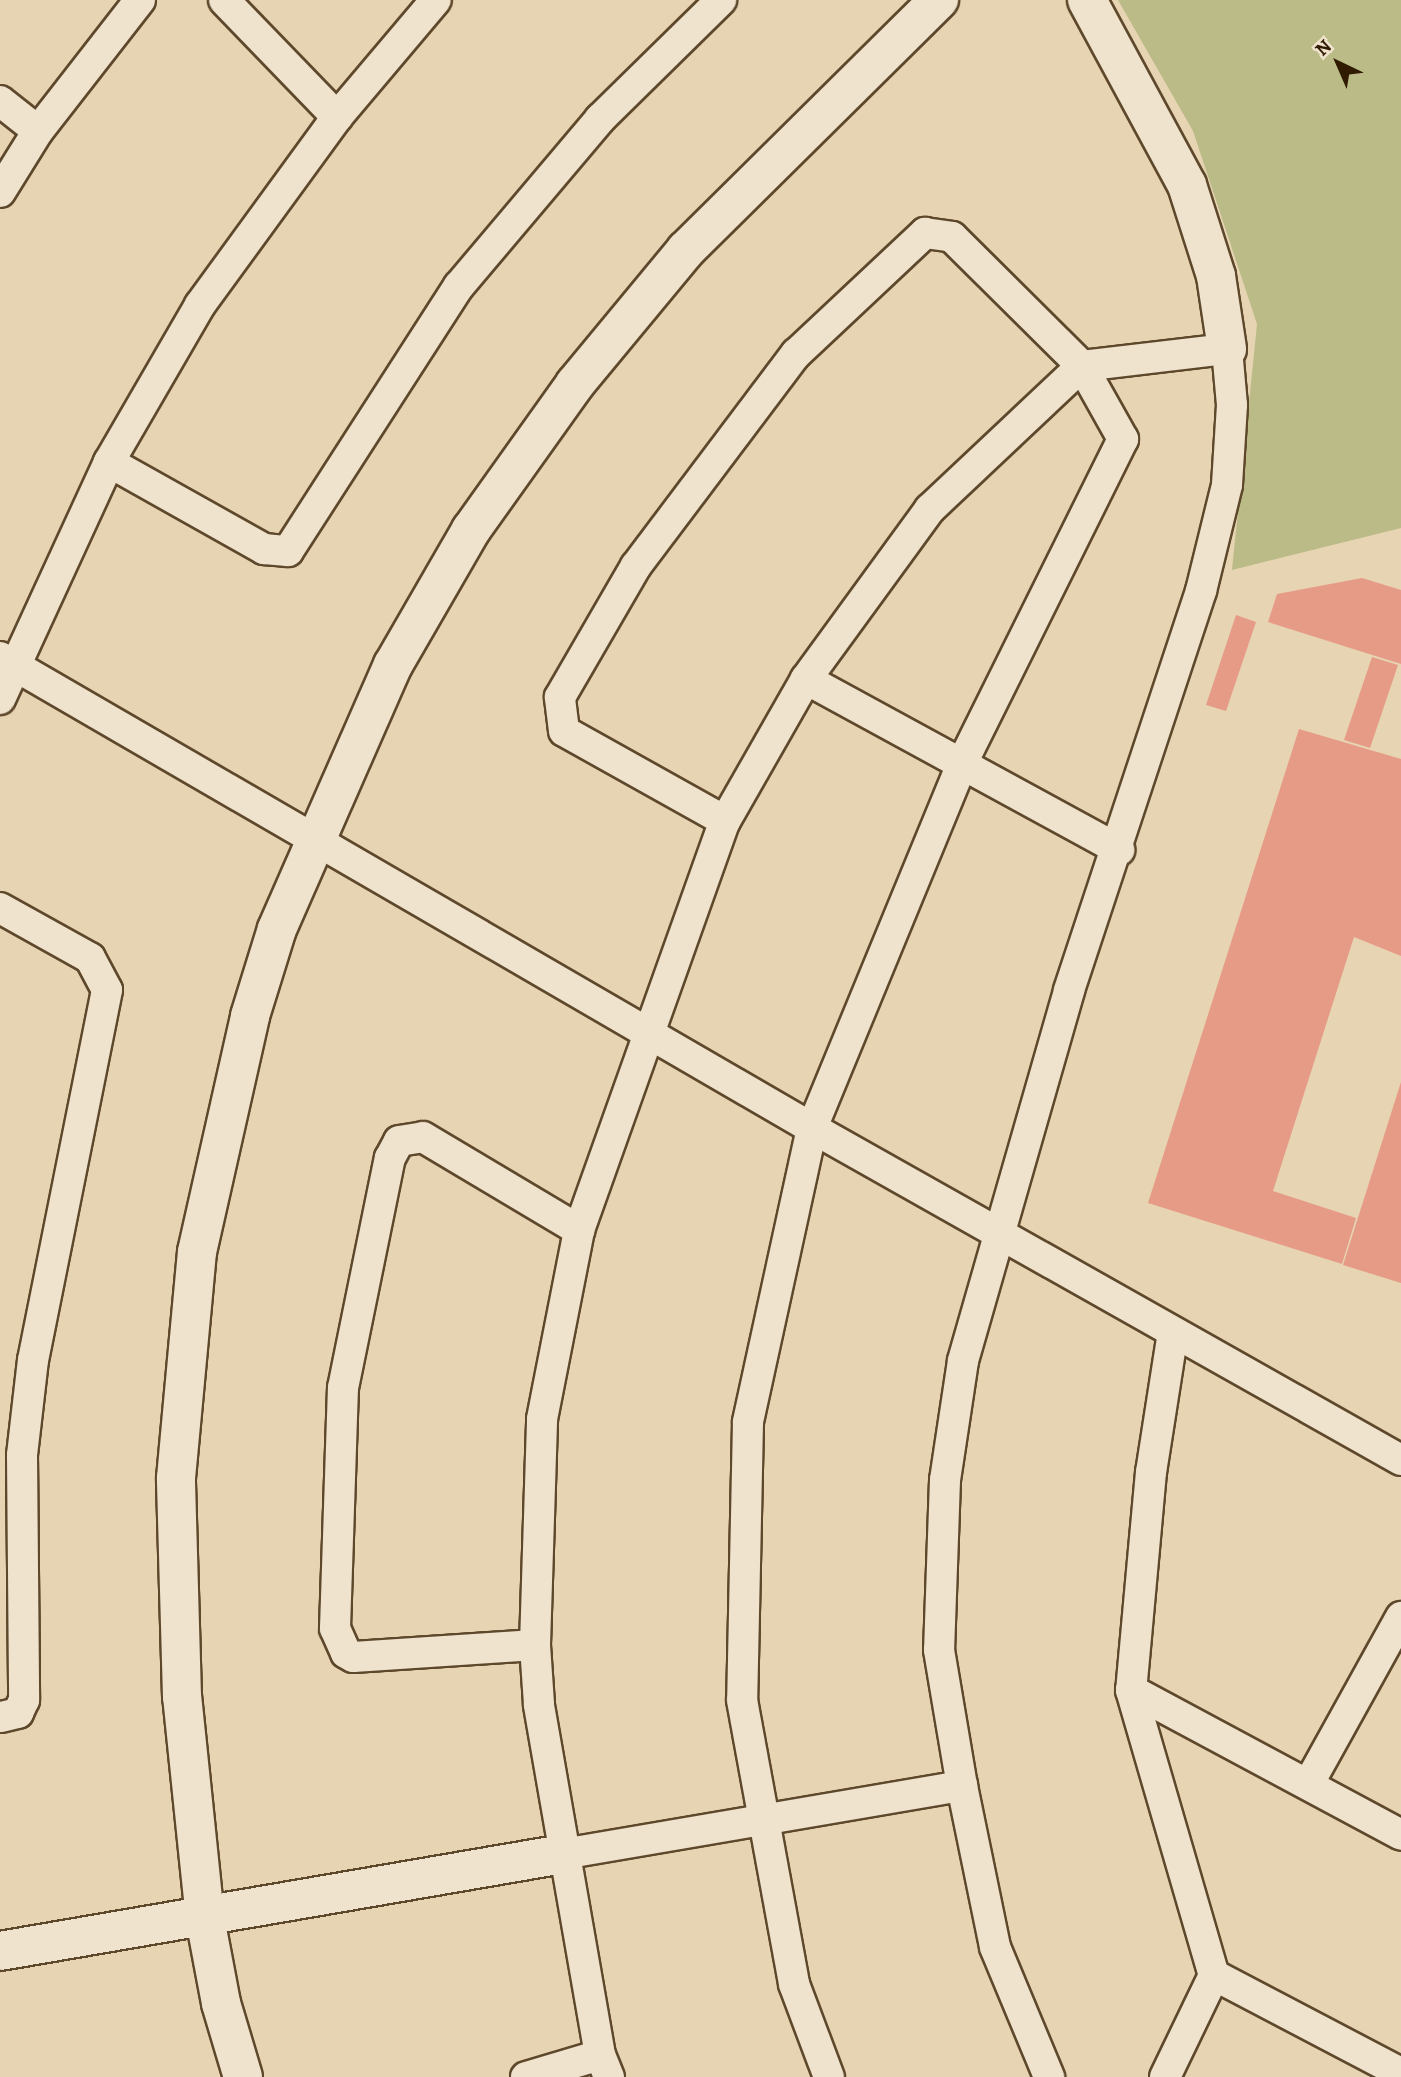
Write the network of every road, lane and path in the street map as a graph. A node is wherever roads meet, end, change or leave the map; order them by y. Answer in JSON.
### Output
{"nodes":[{"id":1,"x":140,"y":0,"type":"edge"},
{"id":2,"x":224,"y":0,"type":"edge"},
{"id":3,"x":436,"y":0,"type":"edge"},
{"id":4,"x":721,"y":0,"type":"edge"},
{"id":5,"x":939,"y":0,"type":"edge"},
{"id":6,"x":1087,"y":0,"type":"edge"},
{"id":7,"x":0,"y":100,"type":"edge"},
{"id":8,"x":338,"y":117,"type":"junction"},
{"id":9,"x":38,"y":131,"type":"junction"},
{"id":10,"x":0,"y":192,"type":"edge"},
{"id":11,"x":1227,"y":349,"type":"junction"},
{"id":12,"x":1082,"y":366,"type":"junction"},
{"id":13,"x":109,"y":462,"type":"junction"},
{"id":14,"x":7,"y":661,"type":"edge"},
{"id":15,"x":806,"y":679,"type":"junction"},
{"id":16,"x":0,"y":699,"type":"edge"},
{"id":17,"x":962,"y":764,"type":"junction"},
{"id":18,"x":724,"y":821,"type":"junction"},
{"id":19,"x":320,"y":842,"type":"junction"},
{"id":20,"x":1119,"y":850,"type":"junction"},
{"id":21,"x":0,"y":908,"type":"edge"},
{"id":22,"x":650,"y":1033,"type":"junction"},
{"id":23,"x":812,"y":1128,"type":"junction"},
{"id":24,"x":579,"y":1230,"type":"junction"},
{"id":25,"x":1003,"y":1234,"type":"junction"},
{"id":26,"x":1173,"y":1332,"type":"junction"},
{"id":27,"x":1401,"y":1460,"type":"edge"},
{"id":28,"x":1401,"y":1617,"type":"edge"},
{"id":29,"x":535,"y":1645,"type":"junction"},
{"id":30,"x":1131,"y":1690,"type":"junction"},
{"id":31,"x":0,"y":1717,"type":"edge"},
{"id":32,"x":1309,"y":1783,"type":"junction"},
{"id":33,"x":962,"y":1786,"type":"junction"},
{"id":34,"x":766,"y":1820,"type":"junction"},
{"id":35,"x":1401,"y":1835,"type":"edge"},
{"id":36,"x":563,"y":1854,"type":"junction"},
{"id":37,"x":205,"y":1918,"type":"junction"},
{"id":38,"x":0,"y":1951,"type":"edge"},
{"id":39,"x":1213,"y":1975,"type":"junction"},
{"id":40,"x":604,"y":2066,"type":"edge"},
{"id":41,"x":1401,"y":2073,"type":"edge"},
{"id":42,"x":243,"y":2077,"type":"edge"},
{"id":43,"x":526,"y":2077,"type":"edge"},
{"id":44,"x":829,"y":2077,"type":"edge"},
{"id":45,"x":1049,"y":2077,"type":"edge"},
{"id":46,"x":1165,"y":2077,"type":"edge"}],
"edges":[{"from":1,"to":9,"type":"street"},
{"from":2,"to":8,"type":"street"},
{"from":3,"to":8,"type":"street"},
{"from":4,"to":13,"type":"street"},
{"from":5,"to":19,"type":"street"},
{"from":6,"to":11,"type":"street"},
{"from":7,"to":9,"type":"street"},
{"from":8,"to":13,"type":"street"},
{"from":9,"to":10,"type":"street"},
{"from":11,"to":12,"type":"street"},
{"from":11,"to":20,"type":"street"},
{"from":12,"to":15,"type":"street"},
{"from":12,"to":17,"type":"street"},
{"from":12,"to":18,"type":"street"},
{"from":13,"to":14,"type":"street"},
{"from":14,"to":16,"type":"street"},
{"from":14,"to":19,"type":"street"},
{"from":15,"to":17,"type":"street"},
{"from":15,"to":18,"type":"street"},
{"from":17,"to":20,"type":"street"},
{"from":17,"to":23,"type":"street"},
{"from":18,"to":22,"type":"street"},
{"from":19,"to":22,"type":"street"},
{"from":19,"to":37,"type":"street"},
{"from":20,"to":25,"type":"street"},
{"from":21,"to":31,"type":"street"},
{"from":22,"to":23,"type":"street"},
{"from":22,"to":24,"type":"street"},
{"from":23,"to":25,"type":"street"},
{"from":23,"to":34,"type":"street"},
{"from":24,"to":29,"type":"street"},
{"from":24,"to":29,"type":"street"},
{"from":25,"to":26,"type":"street"},
{"from":25,"to":33,"type":"street"},
{"from":26,"to":27,"type":"street"},
{"from":26,"to":30,"type":"street"},
{"from":28,"to":32,"type":"street"},
{"from":29,"to":36,"type":"street"},
{"from":30,"to":32,"type":"street"},
{"from":30,"to":39,"type":"street"},
{"from":32,"to":35,"type":"street"},
{"from":33,"to":34,"type":"street"},
{"from":33,"to":45,"type":"street"},
{"from":34,"to":36,"type":"street"},
{"from":34,"to":44,"type":"street"},
{"from":36,"to":37,"type":"street"},
{"from":36,"to":40,"type":"street"},
{"from":37,"to":38,"type":"street"},
{"from":37,"to":42,"type":"street"},
{"from":39,"to":41,"type":"street"},
{"from":39,"to":46,"type":"street"},
{"from":40,"to":43,"type":"street"}]}
